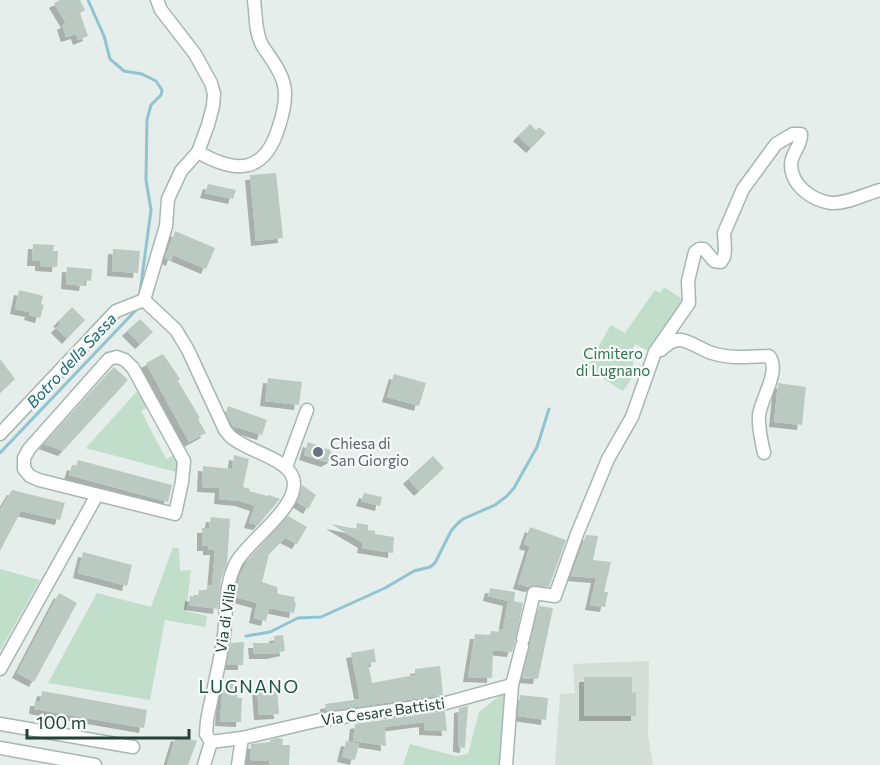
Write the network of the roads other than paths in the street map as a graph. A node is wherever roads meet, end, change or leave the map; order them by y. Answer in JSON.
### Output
{"nodes":[{"id":1,"x":157,"y":0,"type":"edge"},
{"id":2,"x":254,"y":0,"type":"edge"},
{"id":3,"x":198,"y":152,"type":"junction"},
{"id":4,"x":880,"y":190,"type":"edge"},
{"id":5,"x":144,"y":300,"type":"junction"},
{"id":6,"x":651,"y":363,"type":"junction"},
{"id":7,"x":308,"y":410,"type":"dead end"},
{"id":8,"x":0,"y":434,"type":"edge"},
{"id":9,"x":764,"y":453,"type":"dead end"},
{"id":10,"x":286,"y":467,"type":"junction"},
{"id":11,"x":97,"y":495,"type":"junction"},
{"id":12,"x":0,"y":669,"type":"edge"},
{"id":13,"x":512,"y":685,"type":"junction"},
{"id":14,"x":0,"y":724,"type":"edge"},
{"id":15,"x":242,"y":738,"type":"junction"},
{"id":16,"x":210,"y":742,"type":"junction"},
{"id":17,"x":133,"y":747,"type":"dead end"},
{"id":18,"x":0,"y":748,"type":"edge"},
{"id":19,"x":95,"y":765,"type":"edge"},
{"id":20,"x":204,"y":765,"type":"edge"},
{"id":21,"x":238,"y":765,"type":"edge"},
{"id":22,"x":506,"y":765,"type":"edge"}],
"edges":[{"from":1,"to":3,"type":"street"},
{"from":2,"to":3,"type":"street"},
{"from":3,"to":5,"type":"street"},
{"from":4,"to":6,"type":"street"},
{"from":5,"to":8,"type":"street"},
{"from":5,"to":10,"type":"street"},
{"from":6,"to":9,"type":"street"},
{"from":6,"to":13,"type":"street"},
{"from":7,"to":10,"type":"street"},
{"from":10,"to":16,"type":"street","name":"Via di Villa"},
{"from":11,"to":11,"type":"street"},
{"from":11,"to":12,"type":"street"},
{"from":13,"to":15,"type":"street","name":"Via Cesare Battisti"},
{"from":13,"to":22,"type":"street"},
{"from":14,"to":17,"type":"street"},
{"from":15,"to":16,"type":"street","name":"Via Cesare Battisti"},
{"from":15,"to":21,"type":"street"},
{"from":16,"to":20,"type":"street","name":"Via di Villa"},
{"from":18,"to":19,"type":"street"}]}
